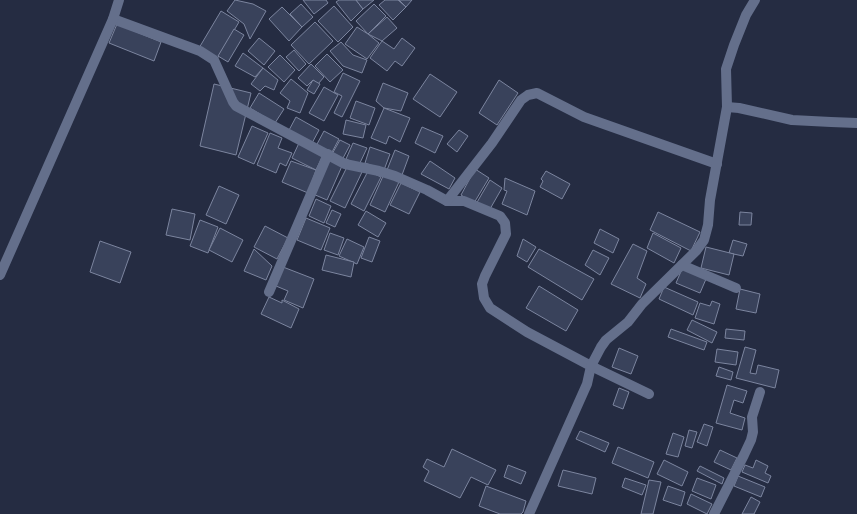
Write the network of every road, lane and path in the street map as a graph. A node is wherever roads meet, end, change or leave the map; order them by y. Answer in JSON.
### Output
{"nodes":[{"id":1,"x":118,"y":0,"type":"edge"},
{"id":2,"x":755,"y":0,"type":"edge"},
{"id":3,"x":113,"y":20,"type":"junction"},
{"id":4,"x":727,"y":107,"type":"junction"},
{"id":5,"x":857,"y":123,"type":"edge"},
{"id":6,"x":328,"y":154,"type":"junction"},
{"id":7,"x":717,"y":164,"type":"junction"},
{"id":8,"x":446,"y":201,"type":"junction"},
{"id":9,"x":682,"y":265,"type":"junction"},
{"id":10,"x":0,"y":276,"type":"edge"},
{"id":11,"x":736,"y":288,"type":"dead end"},
{"id":12,"x":269,"y":292,"type":"dead end"},
{"id":13,"x":591,"y":366,"type":"junction"},
{"id":14,"x":760,"y":392,"type":"dead end"},
{"id":15,"x":649,"y":394,"type":"dead end"},
{"id":16,"x":529,"y":514,"type":"edge"},
{"id":17,"x":714,"y":514,"type":"edge"}],
"edges":[{"from":1,"to":3,"type":"street"},
{"from":2,"to":4,"type":"street"},
{"from":3,"to":6,"type":"street"},
{"from":3,"to":10,"type":"street"},
{"from":4,"to":5,"type":"street"},
{"from":4,"to":7,"type":"street"},
{"from":6,"to":8,"type":"street"},
{"from":6,"to":12,"type":"street"},
{"from":7,"to":8,"type":"street"},
{"from":7,"to":9,"type":"street"},
{"from":8,"to":13,"type":"street"},
{"from":9,"to":11,"type":"street"},
{"from":9,"to":13,"type":"street"},
{"from":13,"to":15,"type":"street"},
{"from":13,"to":16,"type":"street"},
{"from":14,"to":17,"type":"street"}]}
